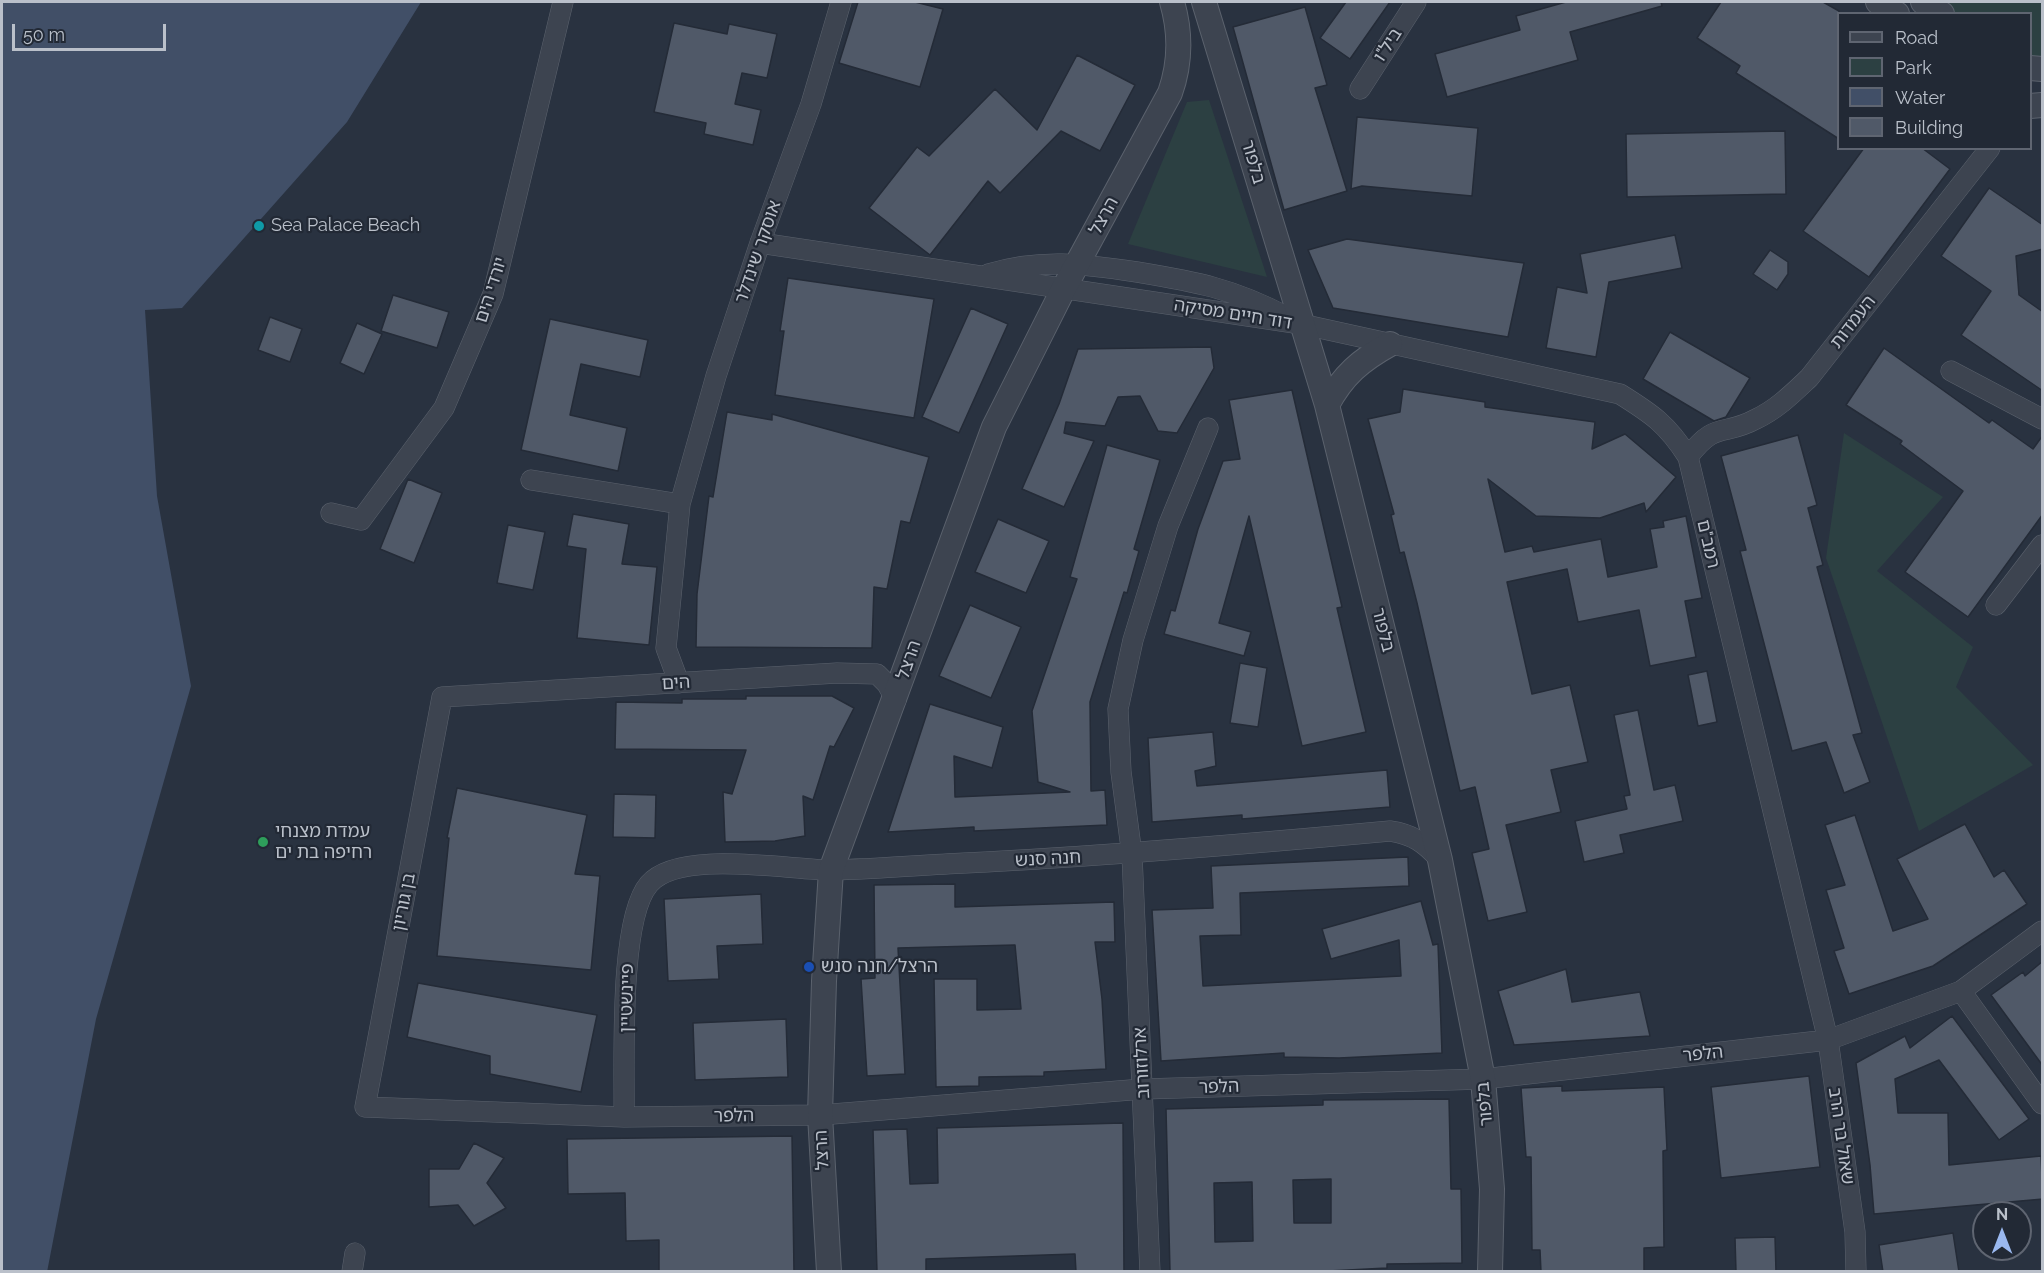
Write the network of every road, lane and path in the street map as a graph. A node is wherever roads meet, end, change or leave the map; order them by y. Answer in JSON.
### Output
{"nodes":[{"id":1,"x":563,"y":2,"type":"edge"},
{"id":2,"x":841,"y":2,"type":"edge"},
{"id":3,"x":1172,"y":2,"type":"edge"},
{"id":4,"x":1204,"y":2,"type":"edge"},
{"id":5,"x":1416,"y":2,"type":"edge"},
{"id":6,"x":1878,"y":2,"type":"edge"},
{"id":7,"x":1923,"y":2,"type":"edge"},
{"id":8,"x":1894,"y":12,"type":"edge"},
{"id":9,"x":1939,"y":12,"type":"edge"},
{"id":10,"x":1360,"y":89,"type":"dead end"},
{"id":11,"x":1988,"y":150,"type":"edge"},
{"id":12,"x":760,"y":243,"type":"junction"},
{"id":13,"x":1078,"y":263,"type":"junction"},
{"id":14,"x":984,"y":275,"type":"junction"},
{"id":15,"x":1064,"y":288,"type":"junction"},
{"id":16,"x":1301,"y":324,"type":"junction"},
{"id":17,"x":1390,"y":344,"type":"junction"},
{"id":18,"x":1950,"y":371,"type":"dead end"},
{"id":19,"x":1327,"y":405,"type":"junction"},
{"id":20,"x":2043,"y":419,"type":"edge"},
{"id":21,"x":1208,"y":428,"type":"dead end"},
{"id":22,"x":1688,"y":457,"type":"junction"},
{"id":23,"x":531,"y":480,"type":"dead end"},
{"id":24,"x":680,"y":504,"type":"junction"},
{"id":25,"x":331,"y":513,"type":"dead end"},
{"id":26,"x":2043,"y":545,"type":"edge"},
{"id":27,"x":1996,"y":606,"type":"dead end"},
{"id":28,"x":678,"y":683,"type":"junction"},
{"id":29,"x":442,"y":697,"type":"joint"},
{"id":30,"x":896,"y":700,"type":"junction"},
{"id":31,"x":1132,"y":855,"type":"junction"},
{"id":32,"x":1440,"y":860,"type":"junction"},
{"id":33,"x":831,"y":870,"type":"junction"},
{"id":34,"x":649,"y":883,"type":"joint"},
{"id":35,"x":2043,"y":931,"type":"edge"},
{"id":36,"x":1961,"y":991,"type":"junction"},
{"id":37,"x":1827,"y":1040,"type":"junction"},
{"id":38,"x":1483,"y":1079,"type":"junction"},
{"id":39,"x":1143,"y":1089,"type":"junction"},
{"id":40,"x":2043,"y":1104,"type":"edge"},
{"id":41,"x":365,"y":1107,"type":"joint"},
{"id":42,"x":820,"y":1115,"type":"junction"},
{"id":43,"x":624,"y":1117,"type":"junction"},
{"id":44,"x":829,"y":1272,"type":"edge"},
{"id":45,"x":1150,"y":1272,"type":"edge"},
{"id":46,"x":1490,"y":1272,"type":"edge"},
{"id":47,"x":1856,"y":1272,"type":"edge"}],
"edges":[{"from":1,"to":25,"type":"street","name":"יורדי הים"},
{"from":2,"to":12,"type":"street","name":"אוסקר שינדלר"},
{"from":3,"to":13,"type":"street","name":"הרצל"},
{"from":4,"to":16,"type":"street","name":"בלפור"},
{"from":5,"to":10,"type":"street","name":"ביל\"ו"},
{"from":6,"to":8,"type":"street"},
{"from":7,"to":9,"type":"street"},
{"from":11,"to":22,"type":"street","name":"העמדות"},
{"from":12,"to":14,"type":"street","name":"דוד חיים מסיקה"},
{"from":12,"to":24,"type":"street","name":"אוסקר שינדלר"},
{"from":13,"to":14,"type":"street","name":"דוד חיים מסיקה"},
{"from":13,"to":15,"type":"street","name":"הרצל"},
{"from":13,"to":16,"type":"street","name":"דוד חיים מסיקה"},
{"from":14,"to":15,"type":"street","name":"דוד חיים מסיקה"},
{"from":15,"to":16,"type":"street","name":"דוד חיים מסיקה"},
{"from":15,"to":30,"type":"street","name":"הרצל"},
{"from":16,"to":17,"type":"street","name":"רמב\"ם"},
{"from":16,"to":19,"type":"street","name":"בלפור"},
{"from":17,"to":19,"type":"street"},
{"from":17,"to":22,"type":"street","name":"רמב\"ם"},
{"from":18,"to":20,"type":"street"},
{"from":19,"to":32,"type":"street","name":"בלפור"},
{"from":21,"to":31,"type":"street","name":"ארלוזורוב"},
{"from":22,"to":37,"type":"street","name":"רמב\"ם"},
{"from":23,"to":24,"type":"street"},
{"from":24,"to":28,"type":"street","name":"אוסקר שינדלר"},
{"from":26,"to":27,"type":"street"},
{"from":28,"to":29,"type":"street","name":"הים"},
{"from":28,"to":30,"type":"street","name":"הים"},
{"from":29,"to":41,"type":"street","name":"בן גוריון"},
{"from":30,"to":33,"type":"street","name":"הרצל"},
{"from":31,"to":32,"type":"street","name":"חנה סנש"},
{"from":31,"to":33,"type":"street","name":"חנה סנש"},
{"from":31,"to":39,"type":"street","name":"ארלוזורוב"},
{"from":32,"to":38,"type":"street","name":"בלפור"},
{"from":33,"to":34,"type":"street","name":"חנה סנש"},
{"from":33,"to":42,"type":"street","name":"הרצל"},
{"from":34,"to":43,"type":"street","name":"פיינשטיין"},
{"from":35,"to":36,"type":"street","name":"הלפר"},
{"from":36,"to":37,"type":"street","name":"הלפר"},
{"from":36,"to":40,"type":"street"},
{"from":37,"to":38,"type":"street","name":"הלפר"},
{"from":37,"to":47,"type":"street","name":"שאול בר הרב"},
{"from":38,"to":39,"type":"street","name":"הלפר"},
{"from":38,"to":46,"type":"street","name":"בלפור"},
{"from":39,"to":42,"type":"street","name":"הלפר"},
{"from":39,"to":45,"type":"street","name":"ארלוזורוב"},
{"from":41,"to":43,"type":"street","name":"הלפר"},
{"from":42,"to":43,"type":"street","name":"הלפר"},
{"from":42,"to":44,"type":"street","name":"הרצל"}]}
